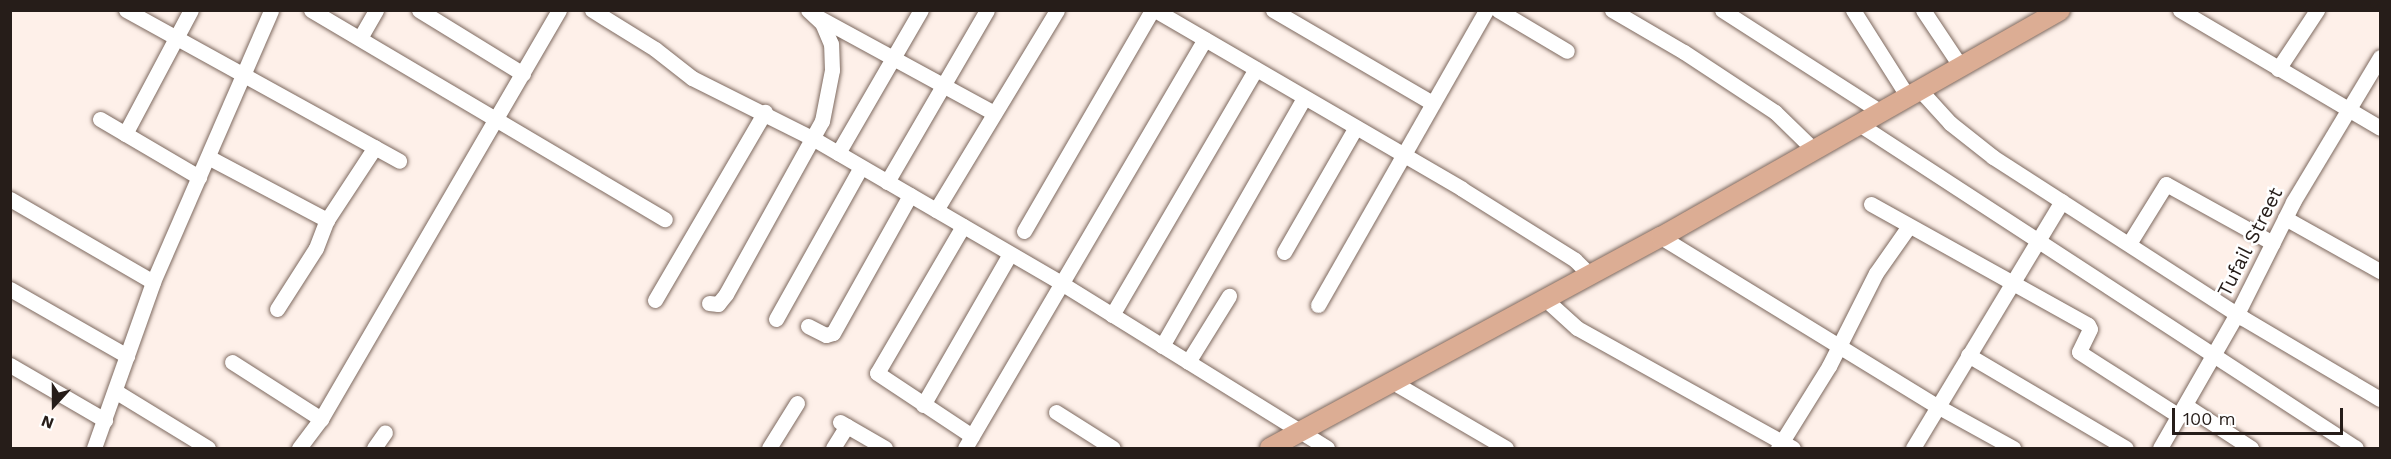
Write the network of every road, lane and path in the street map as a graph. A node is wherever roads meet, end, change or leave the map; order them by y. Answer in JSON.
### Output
{"nodes":[{"id":1,"x":126,"y":10,"type":"edge"},
{"id":2,"x":191,"y":10,"type":"edge"},
{"id":3,"x":271,"y":10,"type":"edge"},
{"id":4,"x":311,"y":10,"type":"edge"},
{"id":5,"x":376,"y":10,"type":"edge"},
{"id":6,"x":419,"y":10,"type":"edge"},
{"id":7,"x":559,"y":10,"type":"edge"},
{"id":8,"x":592,"y":10,"type":"edge"},
{"id":9,"x":921,"y":10,"type":"edge"},
{"id":10,"x":987,"y":10,"type":"edge"},
{"id":11,"x":1154,"y":10,"type":"edge"},
{"id":12,"x":1486,"y":10,"type":"edge"},
{"id":13,"x":1498,"y":10,"type":"edge"},
{"id":14,"x":1612,"y":10,"type":"edge"},
{"id":15,"x":1722,"y":10,"type":"edge"},
{"id":16,"x":1853,"y":10,"type":"edge"},
{"id":17,"x":1923,"y":10,"type":"edge"},
{"id":18,"x":2180,"y":10,"type":"edge"},
{"id":19,"x":2317,"y":10,"type":"edge"},
{"id":20,"x":814,"y":12,"type":"edge"},
{"id":21,"x":1052,"y":12,"type":"edge"},
{"id":22,"x":2055,"y":12,"type":"edge"},
{"id":23,"x":1283,"y":13,"type":"edge"},
{"id":24,"x":360,"y":38,"type":"junction"},
{"id":25,"x":176,"y":39,"type":"junction"},
{"id":26,"x":1205,"y":39,"type":"junction"},
{"id":27,"x":1567,"y":51,"type":"dead end"},
{"id":28,"x":893,"y":56,"type":"junction"},
{"id":29,"x":2380,"y":57,"type":"edge"},
{"id":30,"x":1960,"y":67,"type":"junction"},
{"id":31,"x":1256,"y":69,"type":"junction"},
{"id":32,"x":2278,"y":69,"type":"junction"},
{"id":33,"x":245,"y":73,"type":"junction"},
{"id":34,"x":523,"y":74,"type":"junction"},
{"id":35,"x":943,"y":84,"type":"junction"},
{"id":36,"x":1914,"y":93,"type":"junction"},
{"id":37,"x":1304,"y":98,"type":"junction"},
{"id":38,"x":1432,"y":103,"type":"junction"},
{"id":39,"x":2349,"y":109,"type":"junction"},
{"id":40,"x":765,"y":112,"type":"junction"},
{"id":41,"x":1881,"y":112,"type":"junction"},
{"id":42,"x":994,"y":113,"type":"junction"},
{"id":43,"x":496,"y":118,"type":"junction"},
{"id":44,"x":99,"y":119,"type":"dead end"},
{"id":45,"x":1859,"y":124,"type":"junction"},
{"id":46,"x":1356,"y":128,"type":"junction"},
{"id":47,"x":2380,"y":128,"type":"edge"},
{"id":48,"x":125,"y":134,"type":"junction"},
{"id":49,"x":814,"y":139,"type":"junction"},
{"id":50,"x":375,"y":147,"type":"junction"},
{"id":51,"x":1814,"y":150,"type":"junction"},
{"id":52,"x":838,"y":153,"type":"junction"},
{"id":53,"x":1403,"y":156,"type":"junction"},
{"id":54,"x":208,"y":157,"type":"junction"},
{"id":55,"x":399,"y":161,"type":"dead end"},
{"id":56,"x":861,"y":167,"type":"junction"},
{"id":57,"x":199,"y":177,"type":"junction"},
{"id":58,"x":887,"y":182,"type":"junction"},
{"id":59,"x":910,"y":195,"type":"junction"},
{"id":60,"x":10,"y":199,"type":"edge"},
{"id":61,"x":2062,"y":201,"type":"junction"},
{"id":62,"x":1871,"y":204,"type":"dead end"},
{"id":63,"x":936,"y":210,"type":"junction"},
{"id":64,"x":2285,"y":218,"type":"junction"},
{"id":65,"x":665,"y":219,"type":"dead end"},
{"id":66,"x":327,"y":220,"type":"junction"},
{"id":67,"x":963,"y":226,"type":"junction"},
{"id":68,"x":1909,"y":226,"type":"junction"},
{"id":69,"x":1024,"y":231,"type":"dead end"},
{"id":70,"x":1661,"y":237,"type":"junction"},
{"id":71,"x":2038,"y":239,"type":"junction"},
{"id":72,"x":2130,"y":242,"type":"junction"},
{"id":73,"x":2273,"y":243,"type":"junction"},
{"id":74,"x":1284,"y":252,"type":"dead end"},
{"id":75,"x":1010,"y":254,"type":"junction"},
{"id":76,"x":2380,"y":271,"type":"edge"},
{"id":77,"x":1590,"y":275,"type":"junction"},
{"id":78,"x":153,"y":282,"type":"junction"},
{"id":79,"x":1060,"y":283,"type":"junction"},
{"id":80,"x":2011,"y":284,"type":"junction"},
{"id":81,"x":10,"y":289,"type":"edge"},
{"id":82,"x":1229,"y":296,"type":"dead end"},
{"id":83,"x":1545,"y":299,"type":"junction"},
{"id":84,"x":655,"y":300,"type":"dead end"},
{"id":85,"x":709,"y":303,"type":"dead end"},
{"id":86,"x":1318,"y":306,"type":"dead end"},
{"id":87,"x":277,"y":309,"type":"dead end"},
{"id":88,"x":2238,"y":312,"type":"junction"},
{"id":89,"x":1112,"y":315,"type":"junction"},
{"id":90,"x":776,"y":320,"type":"dead end"},
{"id":91,"x":808,"y":326,"type":"dead end"},
{"id":92,"x":1838,"y":345,"type":"junction"},
{"id":93,"x":1162,"y":346,"type":"junction"},
{"id":94,"x":2214,"y":353,"type":"junction"},
{"id":95,"x":1968,"y":355,"type":"junction"},
{"id":96,"x":127,"y":356,"type":"junction"},
{"id":97,"x":232,"y":362,"type":"dead end"},
{"id":98,"x":1188,"y":362,"type":"junction"},
{"id":99,"x":10,"y":365,"type":"edge"},
{"id":100,"x":1390,"y":381,"type":"junction"},
{"id":101,"x":115,"y":391,"type":"junction"},
{"id":102,"x":2380,"y":399,"type":"edge"},
{"id":103,"x":796,"y":403,"type":"dead end"},
{"id":104,"x":923,"y":405,"type":"junction"},
{"id":105,"x":1937,"y":406,"type":"junction"},
{"id":106,"x":2182,"y":411,"type":"junction"},
{"id":107,"x":1056,"y":412,"type":"dead end"},
{"id":108,"x":321,"y":419,"type":"junction"},
{"id":109,"x":105,"y":420,"type":"junction"},
{"id":110,"x":385,"y":432,"type":"dead end"},
{"id":111,"x":968,"y":442,"type":"edge"},
{"id":112,"x":1312,"y":442,"type":"edge"},
{"id":113,"x":1784,"y":446,"type":"edge"},
{"id":114,"x":94,"y":448,"type":"edge"},
{"id":115,"x":208,"y":448,"type":"edge"},
{"id":116,"x":299,"y":448,"type":"edge"},
{"id":117,"x":374,"y":448,"type":"edge"},
{"id":118,"x":769,"y":448,"type":"edge"},
{"id":119,"x":834,"y":448,"type":"edge"},
{"id":120,"x":885,"y":448,"type":"edge"},
{"id":121,"x":1113,"y":448,"type":"edge"},
{"id":122,"x":1270,"y":448,"type":"edge"},
{"id":123,"x":1506,"y":448,"type":"edge"},
{"id":124,"x":1913,"y":448,"type":"edge"},
{"id":125,"x":2013,"y":448,"type":"edge"},
{"id":126,"x":2126,"y":448,"type":"edge"},
{"id":127,"x":2160,"y":448,"type":"edge"},
{"id":128,"x":2251,"y":448,"type":"edge"},
{"id":129,"x":2356,"y":448,"type":"edge"}],
"edges":[{"from":1,"to":25,"type":"street"},
{"from":2,"to":25,"type":"street"},
{"from":3,"to":33,"type":"street"},
{"from":4,"to":24,"type":"street"},
{"from":5,"to":24,"type":"street"},
{"from":6,"to":34,"type":"street"},
{"from":7,"to":34,"type":"street"},
{"from":8,"to":40,"type":"street"},
{"from":9,"to":28,"type":"street"},
{"from":10,"to":35,"type":"street"},
{"from":11,"to":26,"type":"street"},
{"from":11,"to":69,"type":"street"},
{"from":12,"to":38,"type":"street"},
{"from":13,"to":27,"type":"street"},
{"from":14,"to":51,"type":"street"},
{"from":15,"to":41,"type":"street"},
{"from":16,"to":36,"type":"street"},
{"from":17,"to":30,"type":"street"},
{"from":18,"to":32,"type":"street"},
{"from":19,"to":32,"type":"street"},
{"from":20,"to":28,"type":"street"},
{"from":20,"to":49,"type":"street"},
{"from":21,"to":42,"type":"street"},
{"from":22,"to":30,"type":"main road"},
{"from":23,"to":38,"type":"street"},
{"from":24,"to":43,"type":"street"},
{"from":25,"to":33,"type":"street"},
{"from":25,"to":48,"type":"street"},
{"from":26,"to":31,"type":"street"},
{"from":26,"to":79,"type":"street"},
{"from":28,"to":35,"type":"street"},
{"from":28,"to":52,"type":"street"},
{"from":29,"to":39,"type":"street","name":"Tufail Street"},
{"from":30,"to":36,"type":"main road"},
{"from":31,"to":37,"type":"street"},
{"from":31,"to":89,"type":"street"},
{"from":32,"to":39,"type":"street"},
{"from":33,"to":50,"type":"street"},
{"from":33,"to":54,"type":"street"},
{"from":34,"to":43,"type":"street"},
{"from":35,"to":42,"type":"street"},
{"from":35,"to":58,"type":"street"},
{"from":36,"to":41,"type":"main road"},
{"from":36,"to":61,"type":"street"},
{"from":37,"to":46,"type":"street"},
{"from":37,"to":93,"type":"street"},
{"from":38,"to":53,"type":"street"},
{"from":39,"to":47,"type":"street"},
{"from":39,"to":64,"type":"street","name":"Tufail Street"},
{"from":40,"to":49,"type":"street"},
{"from":40,"to":84,"type":"street"},
{"from":41,"to":45,"type":"main road"},
{"from":42,"to":63,"type":"street"},
{"from":43,"to":65,"type":"street"},
{"from":43,"to":108,"type":"street"},
{"from":44,"to":48,"type":"street"},
{"from":45,"to":51,"type":"main road"},
{"from":45,"to":71,"type":"street"},
{"from":46,"to":53,"type":"street"},
{"from":46,"to":74,"type":"street"},
{"from":48,"to":57,"type":"street"},
{"from":49,"to":52,"type":"street"},
{"from":49,"to":85,"type":"street"},
{"from":50,"to":55,"type":"street"},
{"from":50,"to":66,"type":"street"},
{"from":51,"to":70,"type":"main road"},
{"from":52,"to":56,"type":"street"},
{"from":53,"to":77,"type":"street"},
{"from":53,"to":86,"type":"street"},
{"from":54,"to":57,"type":"street"},
{"from":54,"to":66,"type":"street"},
{"from":56,"to":58,"type":"street"},
{"from":56,"to":90,"type":"street"},
{"from":57,"to":78,"type":"street"},
{"from":58,"to":59,"type":"street"},
{"from":59,"to":63,"type":"street"},
{"from":59,"to":91,"type":"street"},
{"from":60,"to":78,"type":"street"},
{"from":61,"to":71,"type":"street"},
{"from":61,"to":72,"type":"street"},
{"from":62,"to":68,"type":"street"},
{"from":63,"to":67,"type":"street"},
{"from":64,"to":73,"type":"street","name":"Tufail Street"},
{"from":64,"to":76,"type":"street"},
{"from":66,"to":87,"type":"street"},
{"from":67,"to":75,"type":"street"},
{"from":67,"to":104,"type":"street"},
{"from":68,"to":80,"type":"street"},
{"from":68,"to":92,"type":"street"},
{"from":70,"to":77,"type":"main road"},
{"from":70,"to":92,"type":"street"},
{"from":71,"to":80,"type":"street"},
{"from":71,"to":94,"type":"street"},
{"from":72,"to":73,"type":"street"},
{"from":72,"to":88,"type":"street"},
{"from":73,"to":88,"type":"street","name":"Tufail Street"},
{"from":75,"to":79,"type":"street"},
{"from":75,"to":104,"type":"street"},
{"from":77,"to":83,"type":"main road"},
{"from":78,"to":96,"type":"street"},
{"from":79,"to":89,"type":"street"},
{"from":79,"to":111,"type":"street"},
{"from":80,"to":95,"type":"street"},
{"from":80,"to":106,"type":"street"},
{"from":81,"to":96,"type":"street"},
{"from":82,"to":98,"type":"street"},
{"from":83,"to":100,"type":"main road"},
{"from":83,"to":113,"type":"street"},
{"from":88,"to":94,"type":"street","name":"Tufail Street"},
{"from":88,"to":102,"type":"street"},
{"from":89,"to":93,"type":"street"},
{"from":92,"to":105,"type":"street"},
{"from":92,"to":113,"type":"street"},
{"from":93,"to":98,"type":"street"},
{"from":94,"to":106,"type":"street","name":"Tufail Street"},
{"from":94,"to":129,"type":"street"},
{"from":95,"to":105,"type":"street"},
{"from":95,"to":126,"type":"street"},
{"from":96,"to":101,"type":"street"},
{"from":97,"to":108,"type":"street"},
{"from":98,"to":112,"type":"street"},
{"from":99,"to":109,"type":"street"},
{"from":100,"to":112,"type":"main road"},
{"from":100,"to":123,"type":"street"},
{"from":101,"to":109,"type":"street"},
{"from":101,"to":115,"type":"street"},
{"from":103,"to":118,"type":"street"},
{"from":104,"to":111,"type":"street"},
{"from":105,"to":124,"type":"street"},
{"from":105,"to":125,"type":"street"},
{"from":106,"to":127,"type":"street","name":"Tufail Street"},
{"from":106,"to":128,"type":"street"},
{"from":107,"to":121,"type":"street"},
{"from":108,"to":116,"type":"street"},
{"from":109,"to":114,"type":"street"},
{"from":110,"to":117,"type":"street"},
{"from":112,"to":122,"type":"main road"},
{"from":119,"to":120,"type":"street"}]}
